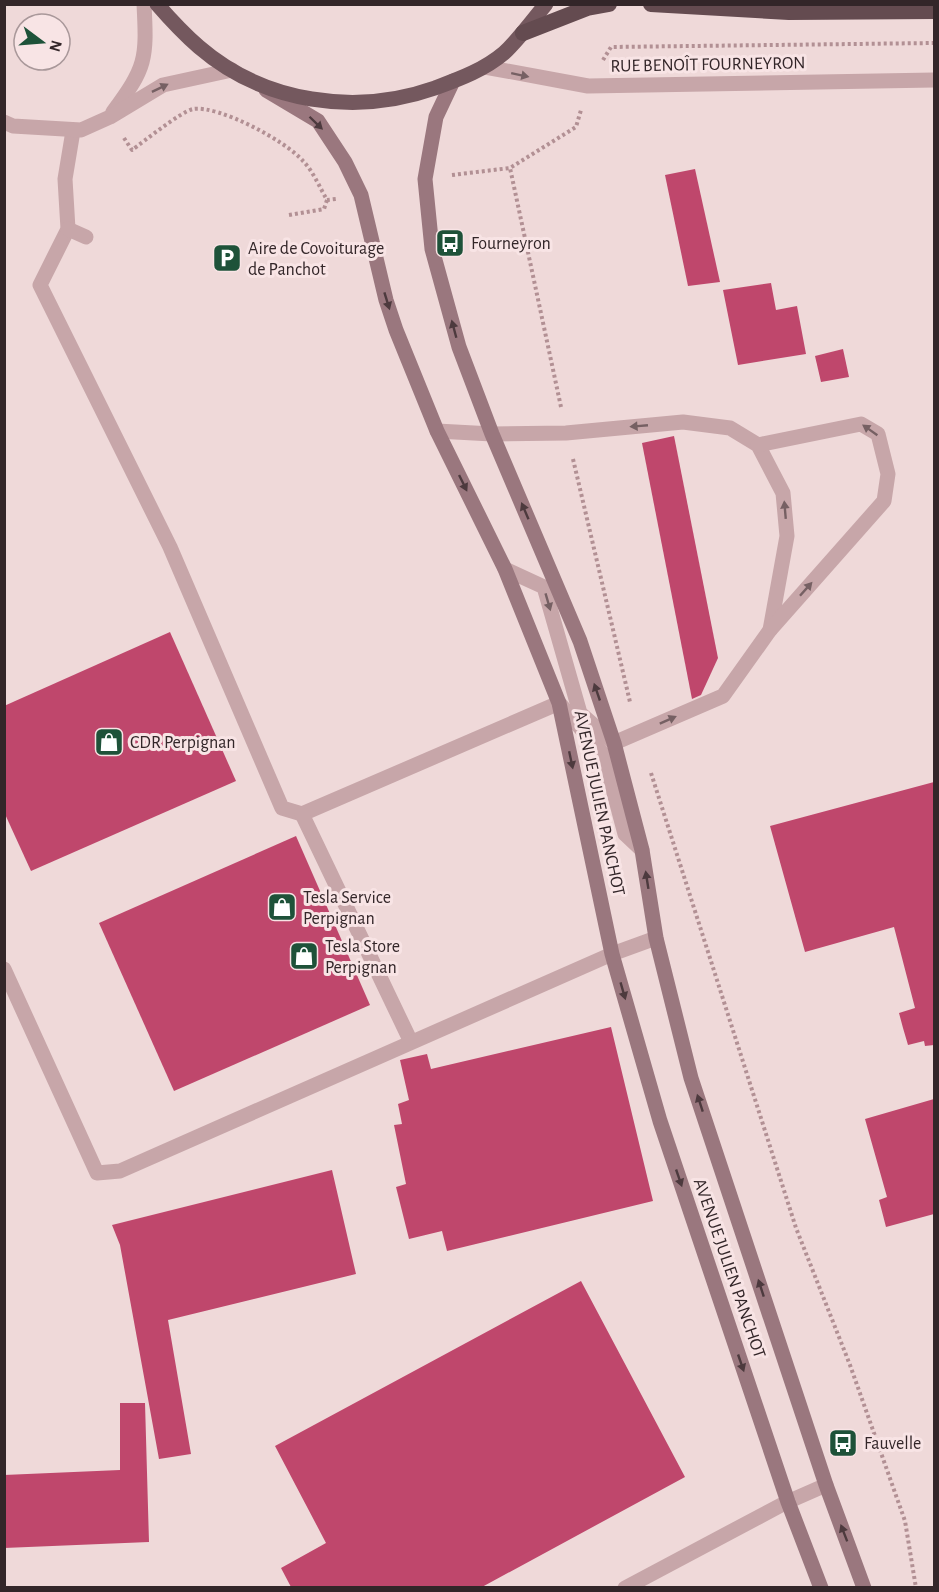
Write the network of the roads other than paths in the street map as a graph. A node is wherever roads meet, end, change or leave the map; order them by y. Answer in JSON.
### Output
{"nodes":[{"id":1,"x":144,"y":4,"type":"edge"},
{"id":2,"x":157,"y":4,"type":"edge"},
{"id":3,"x":546,"y":4,"type":"edge"},
{"id":4,"x":609,"y":4,"type":"edge"},
{"id":5,"x":651,"y":4,"type":"edge"},
{"id":6,"x":934,"y":11,"type":"edge"},
{"id":7,"x":523,"y":33,"type":"junction"},
{"id":8,"x":485,"y":67,"type":"junction"},
{"id":9,"x":232,"y":70,"type":"junction"},
{"id":10,"x":250,"y":80,"type":"junction"},
{"id":11,"x":934,"y":80,"type":"edge"},
{"id":12,"x":453,"y":81,"type":"junction"},
{"id":13,"x":110,"y":117,"type":"junction"},
{"id":14,"x":4,"y":122,"type":"edge"},
{"id":15,"x":73,"y":131,"type":"junction"},
{"id":16,"x":68,"y":229,"type":"junction"},
{"id":17,"x":86,"y":237,"type":"dead end"},
{"id":18,"x":437,"y":431,"type":"junction"},
{"id":19,"x":492,"y":434,"type":"junction"},
{"id":20,"x":758,"y":446,"type":"junction"},
{"id":21,"x":505,"y":569,"type":"junction"},
{"id":22,"x":770,"y":630,"type":"junction"},
{"id":23,"x":560,"y":703,"type":"junction"},
{"id":24,"x":614,"y":742,"type":"junction"},
{"id":25,"x":302,"y":814,"type":"junction"},
{"id":26,"x":642,"y":850,"type":"junction"},
{"id":27,"x":656,"y":938,"type":"junction"},
{"id":28,"x":612,"y":954,"type":"junction"},
{"id":29,"x":4,"y":969,"type":"edge"},
{"id":30,"x":411,"y":1042,"type":"junction"},
{"id":31,"x":826,"y":1485,"type":"junction"},
{"id":32,"x":788,"y":1502,"type":"junction"},
{"id":33,"x":626,"y":1587,"type":"edge"},
{"id":34,"x":821,"y":1587,"type":"edge"},
{"id":35,"x":864,"y":1587,"type":"edge"}],
"edges":[{"from":1,"to":13,"type":"street"},
{"from":2,"to":9,"type":"main road"},
{"from":3,"to":7,"type":"main road"},
{"from":4,"to":7,"type":"highway"},
{"from":5,"to":6,"type":"highway"},
{"from":7,"to":8,"type":"main road"},
{"from":8,"to":11,"type":"street","name":"RUE BENOÎT FOURNEYRON","one_way":true},
{"from":8,"to":12,"type":"main road"},
{"from":9,"to":10,"type":"main road"},
{"from":13,"to":9,"type":"street","one_way":true},
{"from":10,"to":12,"type":"main road"},
{"from":10,"to":18,"type":"main road","name":"AVENUE JULIEN PANCHOT","one_way":true},
{"from":19,"to":12,"type":"main road","name":"AVENUE JULIEN PANCHOT","one_way":true},
{"from":13,"to":15,"type":"street"},
{"from":14,"to":15,"type":"street"},
{"from":15,"to":16,"type":"street"},
{"from":16,"to":17,"type":"street"},
{"from":16,"to":25,"type":"street"},
{"from":18,"to":19,"type":"street"},
{"from":18,"to":21,"type":"main road","name":"AVENUE JULIEN PANCHOT","one_way":true},
{"from":20,"to":19,"type":"street","one_way":true},
{"from":24,"to":19,"type":"main road","name":"AVENUE JULIEN PANCHOT","one_way":true},
{"from":22,"to":20,"type":"street","one_way":true},
{"from":22,"to":20,"type":"street","one_way":true},
{"from":21,"to":23,"type":"main road","name":"AVENUE JULIEN PANCHOT"},
{"from":21,"to":24,"type":"street","one_way":true},
{"from":24,"to":22,"type":"street","one_way":true},
{"from":23,"to":25,"type":"street"},
{"from":23,"to":26,"type":"street"},
{"from":23,"to":28,"type":"main road","name":"AVENUE JULIEN PANCHOT","one_way":true},
{"from":24,"to":26,"type":"main road","name":"AVENUE JULIEN PANCHOT"},
{"from":25,"to":30,"type":"street"},
{"from":27,"to":26,"type":"main road","name":"AVENUE JULIEN PANCHOT","one_way":true},
{"from":27,"to":28,"type":"street"},
{"from":31,"to":27,"type":"main road","name":"AVENUE JULIEN PANCHOT","one_way":true},
{"from":28,"to":30,"type":"street"},
{"from":28,"to":32,"type":"main road","name":"AVENUE JULIEN PANCHOT","one_way":true},
{"from":29,"to":30,"type":"street"},
{"from":31,"to":32,"type":"street"},
{"from":35,"to":31,"type":"main road","name":"AVENUE JULIEN PANCHOT","one_way":true},
{"from":32,"to":33,"type":"street"},
{"from":32,"to":34,"type":"main road","name":"AVENUE JULIEN PANCHOT"}]}
